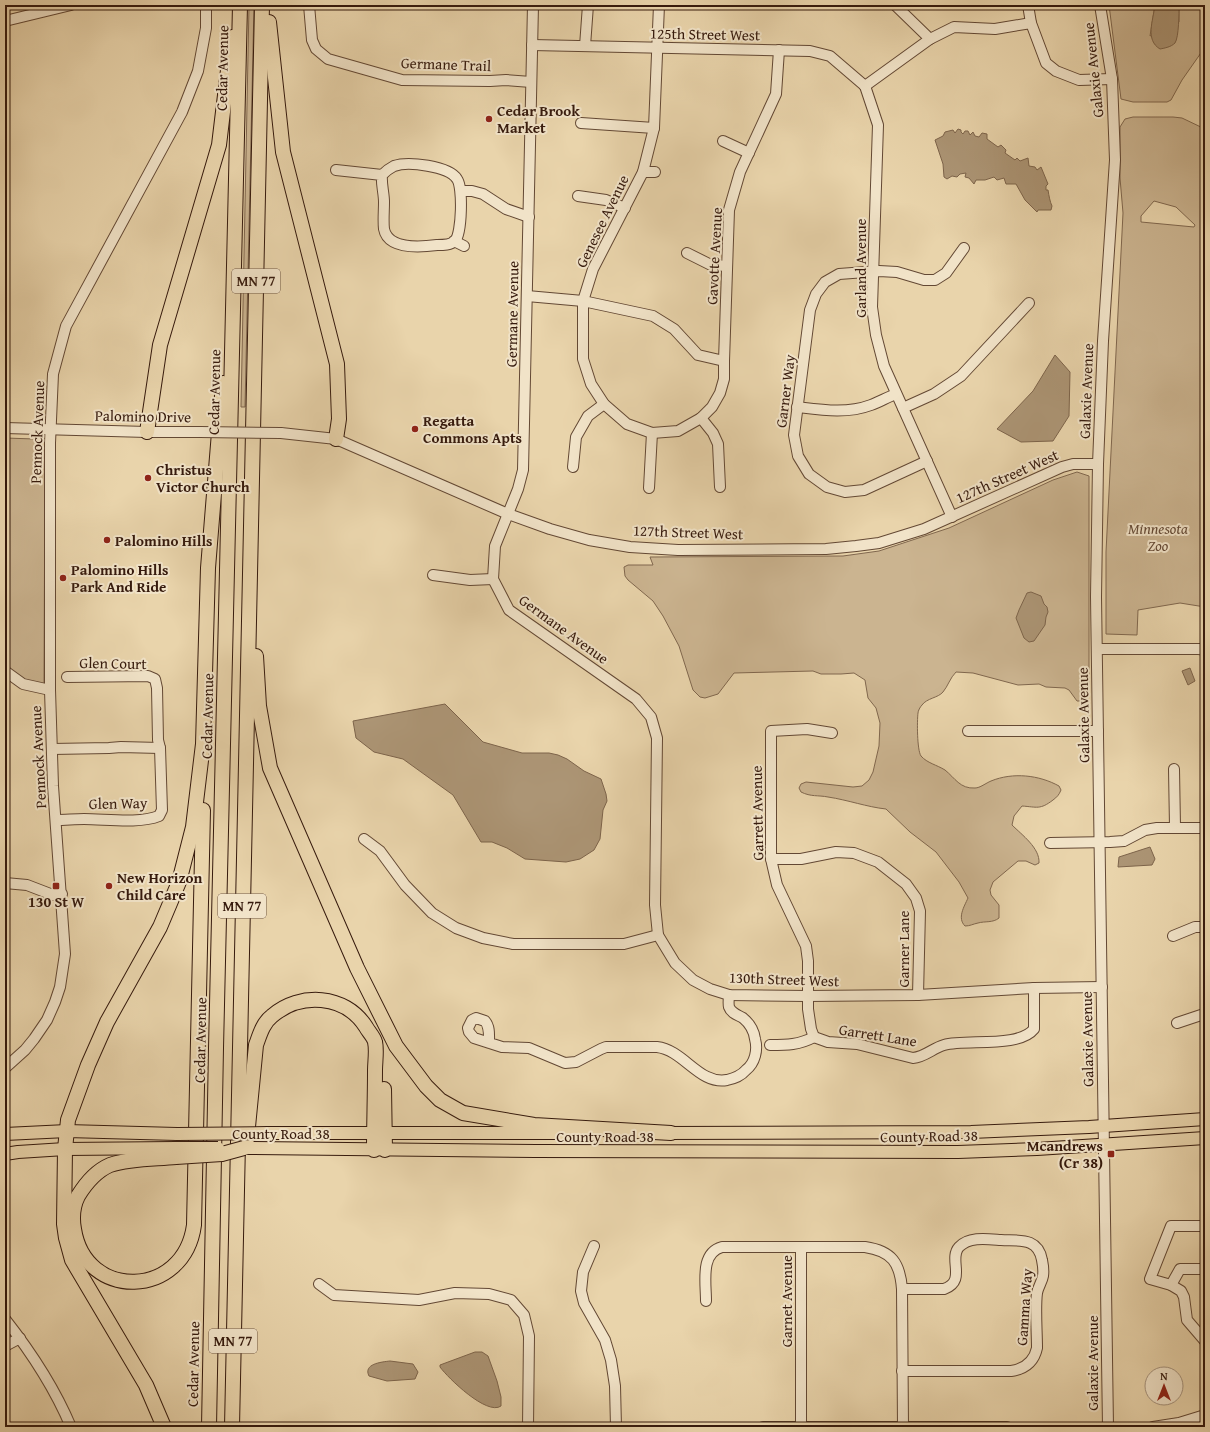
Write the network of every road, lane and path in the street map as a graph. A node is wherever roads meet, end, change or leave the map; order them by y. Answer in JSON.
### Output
{"nodes":[{"id":1,"x":71,"y":5,"type":"edge"},
{"id":2,"x":206,"y":5,"type":"edge"},
{"id":3,"x":236,"y":5,"type":"edge"},
{"id":4,"x":240,"y":5,"type":"edge"},
{"id":5,"x":262,"y":5,"type":"edge"},
{"id":6,"x":267,"y":5,"type":"edge"},
{"id":7,"x":309,"y":5,"type":"edge"},
{"id":8,"x":533,"y":5,"type":"edge"},
{"id":9,"x":588,"y":5,"type":"edge"},
{"id":10,"x":659,"y":5,"type":"edge"},
{"id":11,"x":896,"y":5,"type":"edge"},
{"id":12,"x":1028,"y":5,"type":"edge"},
{"id":13,"x":1100,"y":5,"type":"edge"},
{"id":14,"x":5,"y":22,"type":"edge"},
{"id":15,"x":1031,"y":23,"type":"junction"},
{"id":16,"x":930,"y":39,"type":"junction"},
{"id":17,"x":532,"y":45,"type":"junction"},
{"id":18,"x":585,"y":46,"type":"junction"},
{"id":19,"x":656,"y":47,"type":"junction"},
{"id":20,"x":779,"y":50,"type":"junction"},
{"id":21,"x":1112,"y":79,"type":"junction"},
{"id":22,"x":531,"y":82,"type":"junction"},
{"id":23,"x":865,"y":86,"type":"junction"},
{"id":24,"x":581,"y":122,"type":"dead end"},
{"id":25,"x":654,"y":128,"type":"junction"},
{"id":26,"x":723,"y":141,"type":"dead end"},
{"id":27,"x":749,"y":153,"type":"junction"},
{"id":28,"x":336,"y":170,"type":"dead end"},
{"id":29,"x":643,"y":172,"type":"junction"},
{"id":30,"x":655,"y":172,"type":"dead end"},
{"id":31,"x":382,"y":175,"type":"junction"},
{"id":32,"x":461,"y":190,"type":"junction"},
{"id":33,"x":578,"y":196,"type":"dead end"},
{"id":34,"x":625,"y":208,"type":"junction"},
{"id":35,"x":529,"y":216,"type":"junction"},
{"id":36,"x":454,"y":241,"type":"junction"},
{"id":37,"x":464,"y":246,"type":"dead end"},
{"id":38,"x":964,"y":248,"type":"dead end"},
{"id":39,"x":687,"y":253,"type":"dead end"},
{"id":40,"x":726,"y":266,"type":"junction"},
{"id":41,"x":873,"y":271,"type":"junction"},
{"id":42,"x":527,"y":296,"type":"junction"},
{"id":43,"x":583,"y":301,"type":"junction"},
{"id":44,"x":1029,"y":303,"type":"dead end"},
{"id":45,"x":233,"y":313,"type":"junction"},
{"id":46,"x":724,"y":361,"type":"junction"},
{"id":47,"x":896,"y":394,"type":"junction"},
{"id":48,"x":604,"y":404,"type":"junction"},
{"id":49,"x":797,"y":407,"type":"junction"},
{"id":50,"x":903,"y":408,"type":"junction"},
{"id":51,"x":702,"y":418,"type":"junction"},
{"id":52,"x":5,"y":428,"type":"edge"},
{"id":53,"x":50,"y":430,"type":"junction"},
{"id":54,"x":147,"y":432,"type":"junction"},
{"id":55,"x":281,"y":433,"type":"joint"},
{"id":56,"x":652,"y":433,"type":"junction"},
{"id":57,"x":336,"y":439,"type":"junction"},
{"id":58,"x":927,"y":461,"type":"junction"},
{"id":59,"x":1098,"y":464,"type":"junction"},
{"id":60,"x":572,"y":467,"type":"dead end"},
{"id":61,"x":720,"y":487,"type":"dead end"},
{"id":62,"x":649,"y":488,"type":"dead end"},
{"id":63,"x":508,"y":514,"type":"junction"},
{"id":64,"x":952,"y":517,"type":"junction"},
{"id":65,"x":250,"y":557,"type":"junction"},
{"id":66,"x":433,"y":575,"type":"dead end"},
{"id":67,"x":493,"y":579,"type":"junction"},
{"id":68,"x":1097,"y":649,"type":"junction"},
{"id":69,"x":1205,"y":650,"type":"edge"},
{"id":70,"x":5,"y":671,"type":"edge"},
{"id":71,"x":67,"y":677,"type":"dead end"},
{"id":72,"x":156,"y":682,"type":"joint"},
{"id":73,"x":50,"y":690,"type":"junction"},
{"id":74,"x":968,"y":731,"type":"dead end"},
{"id":75,"x":1098,"y":731,"type":"junction"},
{"id":76,"x":832,"y":733,"type":"dead end"},
{"id":77,"x":203,"y":744,"type":"junction"},
{"id":78,"x":160,"y":748,"type":"junction"},
{"id":79,"x":52,"y":749,"type":"junction"},
{"id":80,"x":1174,"y":769,"type":"dead end"},
{"id":81,"x":56,"y":820,"type":"junction"},
{"id":82,"x":1175,"y":827,"type":"junction"},
{"id":83,"x":1205,"y":828,"type":"edge"},
{"id":84,"x":364,"y":839,"type":"dead end"},
{"id":85,"x":1099,"y":842,"type":"junction"},
{"id":86,"x":1050,"y":843,"type":"dead end"},
{"id":87,"x":771,"y":859,"type":"junction"},
{"id":88,"x":5,"y":883,"type":"edge"},
{"id":89,"x":62,"y":894,"type":"junction"},
{"id":90,"x":1205,"y":927,"type":"edge"},
{"id":91,"x":658,"y":935,"type":"junction"},
{"id":92,"x":1173,"y":936,"type":"dead end"},
{"id":93,"x":1102,"y":987,"type":"junction"},
{"id":94,"x":1034,"y":988,"type":"junction"},
{"id":95,"x":729,"y":995,"type":"junction"},
{"id":96,"x":918,"y":995,"type":"junction"},
{"id":97,"x":807,"y":996,"type":"junction"},
{"id":98,"x":377,"y":1008,"type":"junction"},
{"id":99,"x":1205,"y":1015,"type":"edge"},
{"id":100,"x":1177,"y":1023,"type":"dead end"},
{"id":101,"x":814,"y":1037,"type":"junction"},
{"id":102,"x":490,"y":1043,"type":"dead end"},
{"id":103,"x":770,"y":1045,"type":"dead end"},
{"id":104,"x":5,"y":1068,"type":"edge"},
{"id":105,"x":1205,"y":1119,"type":"edge"},
{"id":106,"x":1104,"y":1126,"type":"junction"},
{"id":107,"x":67,"y":1131,"type":"junction"},
{"id":108,"x":379,"y":1133,"type":"junction"},
{"id":109,"x":671,"y":1133,"type":"junction"},
{"id":110,"x":5,"y":1134,"type":"edge"},
{"id":111,"x":1205,"y":1138,"type":"edge"},
{"id":112,"x":1104,"y":1145,"type":"junction"},
{"id":113,"x":244,"y":1148,"type":"joint"},
{"id":114,"x":65,"y":1149,"type":"junction"},
{"id":115,"x":379,"y":1150,"type":"junction"},
{"id":116,"x":176,"y":1153,"type":"junction"},
{"id":117,"x":5,"y":1154,"type":"edge"},
{"id":118,"x":1205,"y":1226,"type":"edge"},
{"id":119,"x":594,"y":1246,"type":"dead end"},
{"id":120,"x":801,"y":1248,"type":"junction"},
{"id":121,"x":235,"y":1254,"type":"junction"},
{"id":122,"x":1205,"y":1269,"type":"edge"},
{"id":123,"x":318,"y":1284,"type":"dead end"},
{"id":124,"x":1171,"y":1285,"type":"junction"},
{"id":125,"x":902,"y":1289,"type":"junction"},
{"id":126,"x":706,"y":1301,"type":"dead end"},
{"id":127,"x":5,"y":1319,"type":"edge"},
{"id":128,"x":20,"y":1338,"type":"junction"},
{"id":129,"x":1205,"y":1341,"type":"edge"},
{"id":130,"x":5,"y":1346,"type":"edge"},
{"id":131,"x":902,"y":1370,"type":"junction"},
{"id":132,"x":1205,"y":1415,"type":"edge"},
{"id":133,"x":71,"y":1427,"type":"edge"},
{"id":134,"x":164,"y":1427,"type":"edge"},
{"id":135,"x":209,"y":1427,"type":"edge"},
{"id":136,"x":232,"y":1427,"type":"edge"},
{"id":137,"x":528,"y":1427,"type":"edge"},
{"id":138,"x":616,"y":1427,"type":"edge"},
{"id":139,"x":763,"y":1427,"type":"edge"},
{"id":140,"x":801,"y":1427,"type":"edge"},
{"id":141,"x":903,"y":1427,"type":"edge"},
{"id":142,"x":1007,"y":1427,"type":"edge"},
{"id":143,"x":1108,"y":1427,"type":"edge"},
{"id":144,"x":1153,"y":1427,"type":"edge"}],
"edges":[{"from":1,"to":14,"type":"street"},
{"from":2,"to":53,"type":"street","name":"Pennock Avenue"},
{"from":3,"to":54,"type":"highway"},
{"from":4,"to":45,"type":"highway","name":"Cedar Avenue","number":"MN 77"},
{"from":5,"to":65,"type":"highway","number":"MN 77"},
{"from":6,"to":57,"type":"highway"},
{"from":7,"to":22,"type":"street","name":"Germane Trail"},
{"from":8,"to":17,"type":"street","name":"Germane Avenue"},
{"from":9,"to":18,"type":"street"},
{"from":10,"to":19,"type":"street","name":"Genesee Avenue"},
{"from":11,"to":16,"type":"street"},
{"from":12,"to":15,"type":"street"},
{"from":13,"to":21,"type":"street","name":"Galaxie Avenue"},
{"from":15,"to":16,"type":"street"},
{"from":15,"to":21,"type":"street"},
{"from":16,"to":23,"type":"street"},
{"from":17,"to":18,"type":"street","name":"125th Street West"},
{"from":17,"to":22,"type":"street","name":"Germane Avenue"},
{"from":18,"to":19,"type":"street","name":"125th Street West"},
{"from":19,"to":20,"type":"street","name":"125th Street West"},
{"from":19,"to":25,"type":"street","name":"Genesee Avenue"},
{"from":20,"to":23,"type":"street","name":"125th Street West"},
{"from":20,"to":27,"type":"street","name":"Gavotte Avenue"},
{"from":21,"to":59,"type":"street","name":"Galaxie Avenue"},
{"from":22,"to":35,"type":"street","name":"Germane Avenue"},
{"from":23,"to":41,"type":"street","name":"Garland Avenue"},
{"from":24,"to":25,"type":"street"},
{"from":25,"to":29,"type":"street","name":"Genesee Avenue"},
{"from":26,"to":27,"type":"street"},
{"from":27,"to":40,"type":"street","name":"Gavotte Avenue"},
{"from":28,"to":31,"type":"street"},
{"from":29,"to":30,"type":"street"},
{"from":29,"to":34,"type":"street","name":"Genesee Avenue"},
{"from":31,"to":32,"type":"street"},
{"from":31,"to":36,"type":"street"},
{"from":32,"to":35,"type":"street"},
{"from":32,"to":36,"type":"street"},
{"from":33,"to":34,"type":"street"},
{"from":34,"to":43,"type":"street","name":"Genesee Avenue"},
{"from":35,"to":42,"type":"street","name":"Germane Avenue"},
{"from":36,"to":37,"type":"street"},
{"from":38,"to":41,"type":"street","name":"Garner Way"},
{"from":39,"to":40,"type":"street"},
{"from":40,"to":46,"type":"street","name":"Gavotte Avenue"},
{"from":41,"to":47,"type":"street","name":"Garland Avenue"},
{"from":41,"to":49,"type":"street","name":"Garner Way"},
{"from":42,"to":43,"type":"street"},
{"from":42,"to":63,"type":"street","name":"Germane Avenue"},
{"from":43,"to":46,"type":"street"},
{"from":43,"to":48,"type":"street","name":"Genesee Avenue"},
{"from":44,"to":50,"type":"street"},
{"from":45,"to":77,"type":"highway"},
{"from":45,"to":135,"type":"highway","name":"Cedar Avenue","number":"MN 77"},
{"from":46,"to":51,"type":"street","name":"Gavotte Avenue"},
{"from":47,"to":49,"type":"street"},
{"from":47,"to":50,"type":"street","name":"Garland Avenue"},
{"from":48,"to":56,"type":"street","name":"Genesee Avenue"},
{"from":48,"to":60,"type":"street"},
{"from":49,"to":58,"type":"street","name":"Garner Way"},
{"from":50,"to":58,"type":"street","name":"Garland Avenue"},
{"from":51,"to":56,"type":"street"},
{"from":51,"to":61,"type":"street"},
{"from":52,"to":53,"type":"street","name":"Palomino Drive"},
{"from":53,"to":54,"type":"street","name":"Palomino Drive"},
{"from":53,"to":73,"type":"street","name":"Pennock Avenue"},
{"from":54,"to":55,"type":"street","name":"Palomino Drive","bridge":true},
{"from":55,"to":57,"type":"street","name":"127th Street West"},
{"from":56,"to":62,"type":"street"},
{"from":57,"to":63,"type":"street","name":"127th Street West"},
{"from":58,"to":64,"type":"street","name":"Garland Avenue"},
{"from":59,"to":64,"type":"street","name":"127th Street West"},
{"from":59,"to":68,"type":"street","name":"Galaxie Avenue"},
{"from":63,"to":64,"type":"street","name":"127th Street West"},
{"from":63,"to":67,"type":"street","name":"Germane Avenue"},
{"from":65,"to":98,"type":"highway"},
{"from":65,"to":121,"type":"highway","number":"MN 77"},
{"from":66,"to":67,"type":"street"},
{"from":67,"to":91,"type":"street","name":"Germane Avenue"},
{"from":68,"to":69,"type":"street"},
{"from":68,"to":75,"type":"street","name":"Galaxie Avenue"},
{"from":70,"to":73,"type":"street"},
{"from":71,"to":72,"type":"street","name":"Glen Court"},
{"from":72,"to":78,"type":"street","name":"Glen Way"},
{"from":73,"to":79,"type":"street","name":"Pennock Avenue"},
{"from":74,"to":75,"type":"street"},
{"from":75,"to":85,"type":"street","name":"Galaxie Avenue"},
{"from":76,"to":87,"type":"street","name":"Garrett Avenue"},
{"from":77,"to":107,"type":"highway"},
{"from":77,"to":116,"type":"highway"},
{"from":78,"to":79,"type":"street"},
{"from":78,"to":81,"type":"street","name":"Glen Way"},
{"from":79,"to":81,"type":"street","name":"Pennock Avenue"},
{"from":80,"to":82,"type":"street"},
{"from":81,"to":89,"type":"street","name":"Pennock Avenue"},
{"from":82,"to":83,"type":"street"},
{"from":82,"to":85,"type":"street"},
{"from":84,"to":91,"type":"street"},
{"from":85,"to":86,"type":"street"},
{"from":85,"to":93,"type":"street","name":"Galaxie Avenue"},
{"from":87,"to":96,"type":"street","name":"Garner Lane"},
{"from":87,"to":97,"type":"street","name":"Garrett Avenue"},
{"from":88,"to":89,"type":"street"},
{"from":89,"to":104,"type":"street","name":"Pennock Avenue"},
{"from":90,"to":92,"type":"street"},
{"from":91,"to":95,"type":"street","name":"130th Street West"},
{"from":93,"to":94,"type":"street","name":"130th Street West"},
{"from":93,"to":106,"type":"street","name":"Galaxie Avenue"},
{"from":94,"to":96,"type":"street","name":"130th Street West"},
{"from":94,"to":101,"type":"street","name":"Garrett Lane"},
{"from":95,"to":97,"type":"street","name":"130th Street West"},
{"from":95,"to":102,"type":"street"},
{"from":96,"to":97,"type":"street","name":"130th Street West"},
{"from":97,"to":101,"type":"street","name":"Garrett Avenue"},
{"from":98,"to":108,"type":"highway"},
{"from":98,"to":109,"type":"highway"},
{"from":99,"to":100,"type":"street"},
{"from":101,"to":103,"type":"street"},
{"from":105,"to":106,"type":"main road","name":"County Road 38"},
{"from":106,"to":109,"type":"main road","name":"County Road 38"},
{"from":106,"to":112,"type":"street","name":"Galaxie Avenue"},
{"from":107,"to":108,"type":"main road","name":"County Road 38","bridge":true},
{"from":107,"to":110,"type":"main road","name":"County Road 38"},
{"from":107,"to":114,"type":"highway"},
{"from":108,"to":109,"type":"main road","name":"County Road 38"},
{"from":108,"to":115,"type":"highway"},
{"from":108,"to":121,"type":"highway"},
{"from":111,"to":112,"type":"main road","name":"County Road 38"},
{"from":112,"to":115,"type":"main road","name":"County Road 38"},
{"from":112,"to":143,"type":"street","name":"Galaxie Avenue"},
{"from":113,"to":115,"type":"main road","name":"County Road 38"},
{"from":113,"to":116,"type":"highway","bridge":true},
{"from":114,"to":116,"type":"main road"},
{"from":114,"to":117,"type":"main road"},
{"from":114,"to":134,"type":"highway"},
{"from":118,"to":124,"type":"street"},
{"from":119,"to":138,"type":"street"},
{"from":120,"to":125,"type":"street","name":"Garnet Avenue"},
{"from":120,"to":126,"type":"street"},
{"from":120,"to":140,"type":"street","name":"Garnet Avenue"},
{"from":121,"to":136,"type":"highway","number":"MN 77"},
{"from":122,"to":124,"type":"street"},
{"from":123,"to":137,"type":"street"},
{"from":124,"to":129,"type":"street"},
{"from":125,"to":131,"type":"street","name":"Garnet Avenue"},
{"from":125,"to":131,"type":"street","name":"Gamma Way"},
{"from":127,"to":128,"type":"street"},
{"from":128,"to":130,"type":"street"},
{"from":128,"to":133,"type":"street"},
{"from":131,"to":141,"type":"street","name":"Garnet Avenue"},
{"from":132,"to":144,"type":"street"},
{"from":139,"to":140,"type":"street"},
{"from":140,"to":141,"type":"street"},
{"from":141,"to":142,"type":"street"}]}
